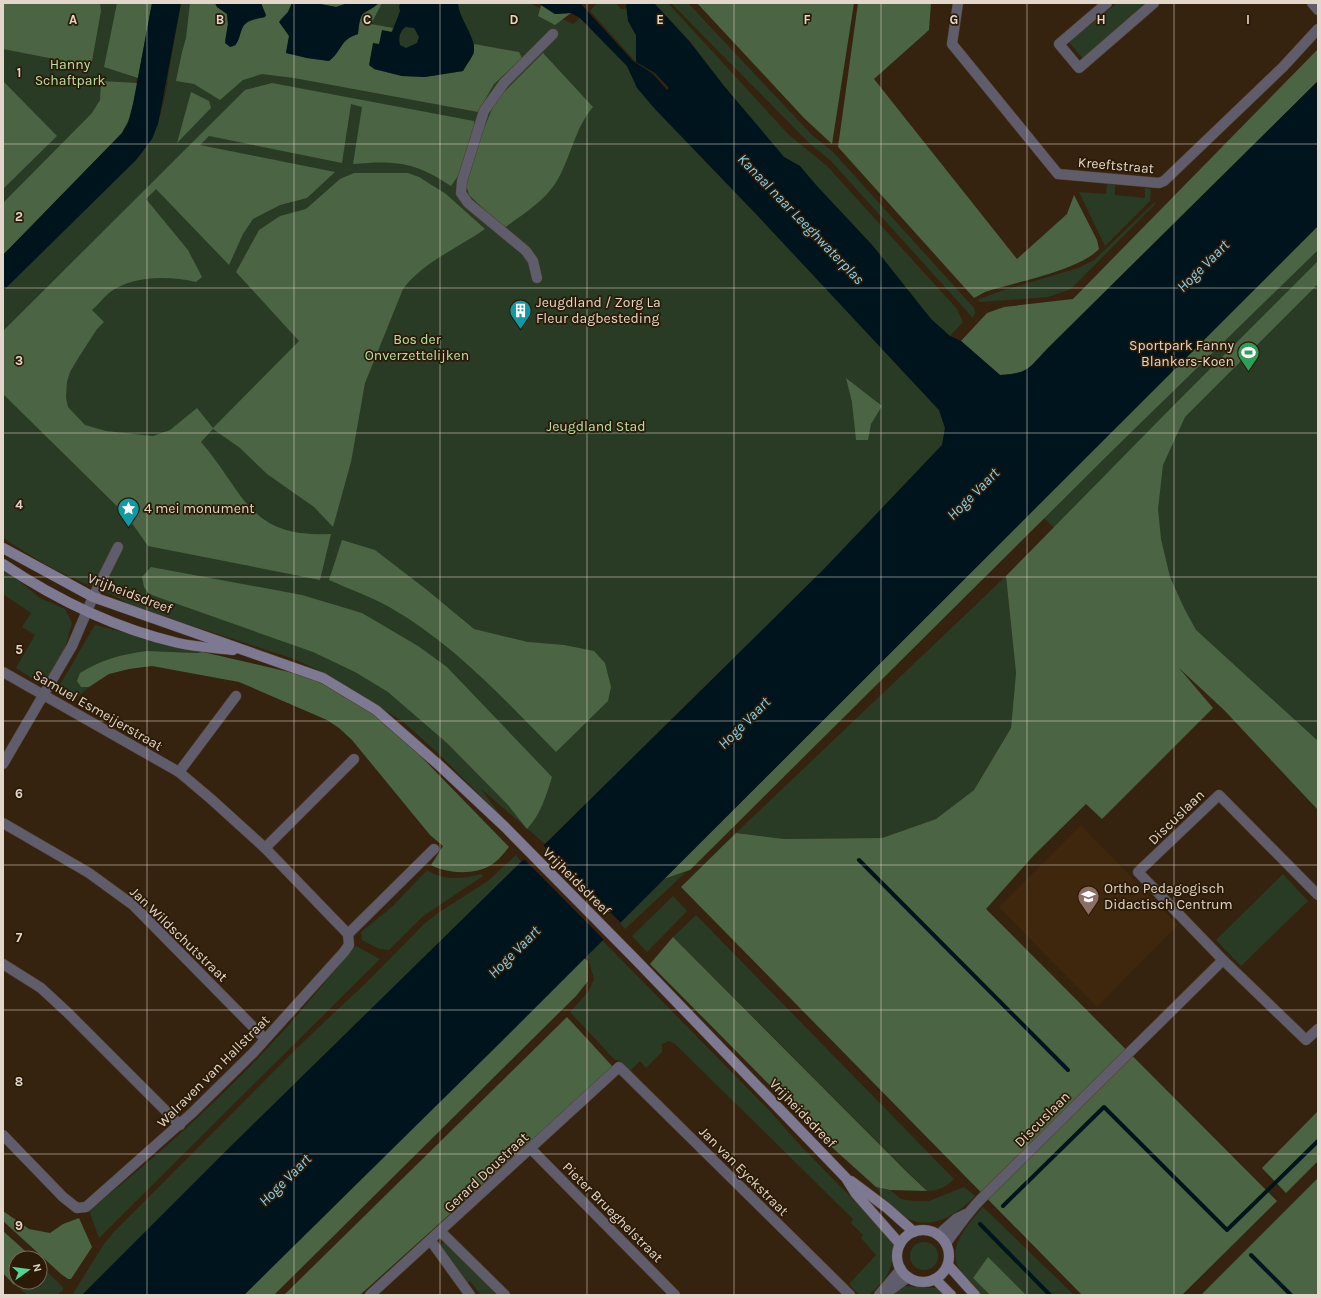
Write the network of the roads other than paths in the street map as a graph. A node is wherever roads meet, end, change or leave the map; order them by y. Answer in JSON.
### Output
{"nodes":[{"id":1,"x":958,"y":3,"type":"edge"},
{"id":2,"x":1107,"y":3,"type":"edge"},
{"id":3,"x":1154,"y":3,"type":"edge"},
{"id":4,"x":1312,"y":3,"type":"edge"},
{"id":5,"x":1318,"y":10,"type":"edge"},
{"id":6,"x":1318,"y":29,"type":"edge"},
{"id":7,"x":554,"y":34,"type":"dead end"},
{"id":8,"x":538,"y":278,"type":"dead end"},
{"id":9,"x":118,"y":546,"type":"dead end"},
{"id":10,"x":3,"y":548,"type":"edge"},
{"id":11,"x":3,"y":564,"type":"edge"},
{"id":12,"x":93,"y":597,"type":"junction"},
{"id":13,"x":87,"y":612,"type":"junction"},
{"id":14,"x":253,"y":652,"type":"junction"},
{"id":15,"x":3,"y":672,"type":"edge"},
{"id":16,"x":43,"y":694,"type":"junction"},
{"id":17,"x":236,"y":696,"type":"dead end"},
{"id":18,"x":354,"y":758,"type":"dead end"},
{"id":19,"x":3,"y":764,"type":"edge"},
{"id":20,"x":179,"y":772,"type":"junction"},
{"id":21,"x":3,"y":823,"type":"edge"},
{"id":22,"x":265,"y":848,"type":"junction"},
{"id":23,"x":434,"y":849,"type":"dead end"},
{"id":24,"x":1318,"y":895,"type":"edge"},
{"id":25,"x":348,"y":934,"type":"junction"},
{"id":26,"x":1223,"y":960,"type":"junction"},
{"id":27,"x":3,"y":964,"type":"edge"},
{"id":28,"x":1318,"y":1029,"type":"edge"},
{"id":29,"x":265,"y":1039,"type":"junction"},
{"id":30,"x":619,"y":1067,"type":"joint"},
{"id":31,"x":180,"y":1125,"type":"junction"},
{"id":32,"x":3,"y":1135,"type":"edge"},
{"id":33,"x":531,"y":1149,"type":"junction"},
{"id":34,"x":846,"y":1178,"type":"junction"},
{"id":35,"x":966,"y":1214,"type":"junction"},
{"id":36,"x":441,"y":1232,"type":"junction"},
{"id":37,"x":914,"y":1232,"type":"junction"},
{"id":38,"x":938,"y":1235,"type":"junction"},
{"id":39,"x":431,"y":1241,"type":"junction"},
{"id":40,"x":946,"y":1243,"type":"junction"},
{"id":41,"x":900,"y":1244,"type":"junction"},
{"id":42,"x":948,"y":1265,"type":"junction"},
{"id":43,"x":901,"y":1269,"type":"junction"},
{"id":44,"x":908,"y":1277,"type":"junction"},
{"id":45,"x":935,"y":1279,"type":"junction"},
{"id":46,"x":881,"y":1293,"type":"edge"},
{"id":47,"x":370,"y":1295,"type":"edge"},
{"id":48,"x":470,"y":1295,"type":"edge"},
{"id":49,"x":505,"y":1295,"type":"edge"},
{"id":50,"x":675,"y":1295,"type":"edge"},
{"id":51,"x":850,"y":1295,"type":"edge"},
{"id":52,"x":951,"y":1295,"type":"edge"},
{"id":53,"x":975,"y":1295,"type":"edge"}],
"edges":[{"from":1,"to":6,"type":"street","name":"Kreeftstraat"},
{"from":2,"to":3,"type":"street"},
{"from":4,"to":5,"type":"street"},
{"from":7,"to":8,"type":"street"},
{"from":9,"to":12,"type":"street"},
{"from":10,"to":12,"type":"main road","name":"Vrijheidsdreef"},
{"from":11,"to":13,"type":"main road","name":"Vrijheidsdreef"},
{"from":12,"to":13,"type":"street"},
{"from":12,"to":14,"type":"main road","name":"Vrijheidsdreef"},
{"from":13,"to":14,"type":"main road","name":"Vrijheidsdreef"},
{"from":13,"to":16,"type":"street"},
{"from":14,"to":34,"type":"main road","name":"Vrijheidsdreef"},
{"from":15,"to":16,"type":"street","name":"Samuel Esmeijerstraat"},
{"from":16,"to":19,"type":"street"},
{"from":16,"to":20,"type":"street","name":"Samuel Esmeijerstraat"},
{"from":17,"to":20,"type":"street"},
{"from":18,"to":22,"type":"street"},
{"from":20,"to":22,"type":"street","name":"Samuel Esmeijerstraat"},
{"from":21,"to":29,"type":"street","name":"Jan Wildschutstraat"},
{"from":22,"to":25,"type":"street","name":"Samuel Esmeijerstraat"},
{"from":23,"to":25,"type":"street"},
{"from":24,"to":26,"type":"street","name":"Discuslaan"},
{"from":25,"to":29,"type":"street","name":"Walraven van Hallstraat"},
{"from":26,"to":28,"type":"street","name":"Discuslaan"},
{"from":26,"to":35,"type":"street","name":"Discuslaan"},
{"from":27,"to":31,"type":"street"},
{"from":29,"to":31,"type":"street","name":"Walraven van Hallstraat"},
{"from":30,"to":33,"type":"street","name":"Gerard Doustraat"},
{"from":30,"to":51,"type":"street","name":"Jan van Eyckstraat"},
{"from":31,"to":32,"type":"street","name":"Walraven van Hallstraat"},
{"from":33,"to":36,"type":"street","name":"Gerard Doustraat"},
{"from":33,"to":50,"type":"street","name":"Pieter Brueghelstraat"},
{"from":34,"to":37,"type":"main road","name":"Vrijheidsdreef"},
{"from":34,"to":41,"type":"main road","name":"Vrijheidsdreef"},
{"from":35,"to":38,"type":"street","name":"Discuslaan"},
{"from":35,"to":40,"type":"street","name":"Discuslaan"},
{"from":36,"to":39,"type":"street","name":"Gerard Doustraat"},
{"from":36,"to":49,"type":"street"},
{"from":37,"to":38,"type":"main road"},
{"from":37,"to":41,"type":"main road"},
{"from":38,"to":40,"type":"main road"},
{"from":39,"to":47,"type":"street","name":"Gerard Doustraat"},
{"from":39,"to":48,"type":"street"},
{"from":40,"to":42,"type":"main road"},
{"from":41,"to":43,"type":"main road"},
{"from":42,"to":45,"type":"main road"},
{"from":42,"to":53,"type":"main road"},
{"from":43,"to":44,"type":"main road"},
{"from":43,"to":46,"type":"street"},
{"from":44,"to":45,"type":"main road"},
{"from":44,"to":46,"type":"street"},
{"from":45,"to":52,"type":"main road"}]}
